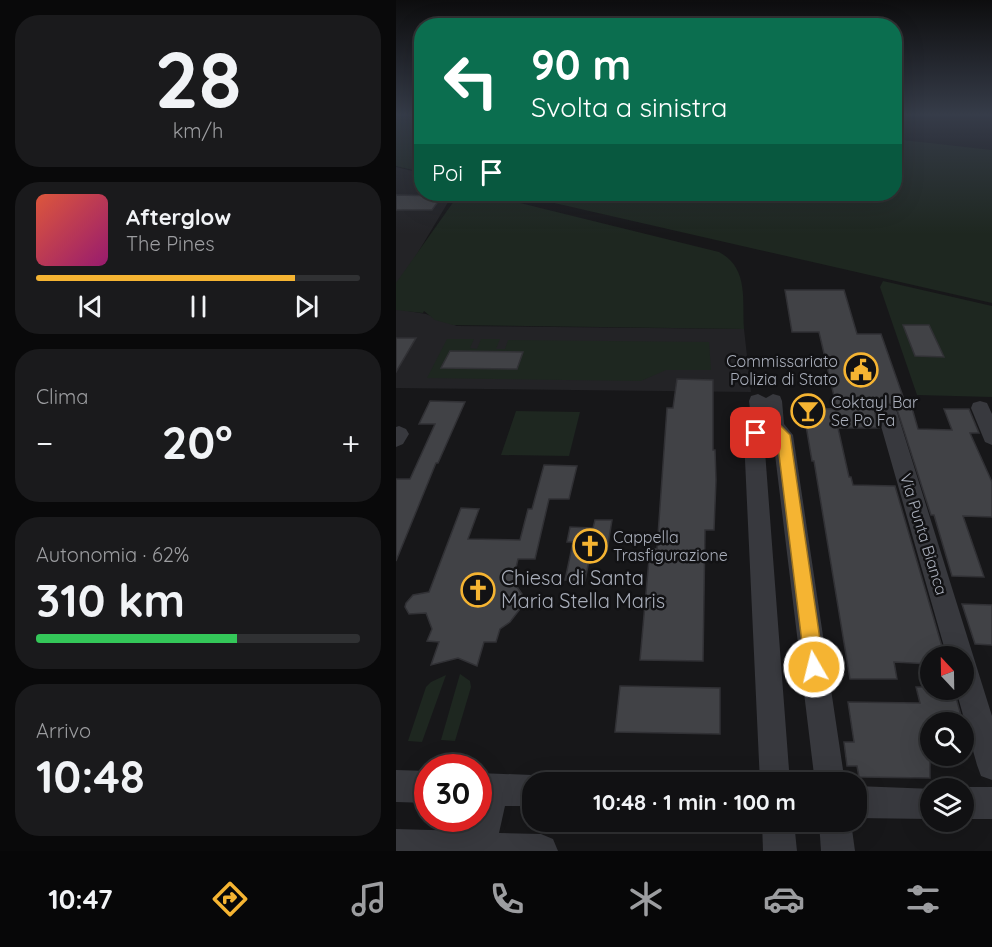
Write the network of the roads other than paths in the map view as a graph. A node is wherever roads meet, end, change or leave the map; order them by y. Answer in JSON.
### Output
{"nodes":[{"id":1,"x":766,"y":401,"type":"dead end"},
{"id":2,"x":980,"y":408,"type":"dead end"},
{"id":3,"x":887,"y":412,"type":"dead end"},
{"id":4,"x":769,"y":429,"type":"junction"},
{"id":5,"x":992,"y":437,"type":"edge"},
{"id":6,"x":957,"y":646,"type":"edge"},
{"id":7,"x":973,"y":700,"type":"edge"},
{"id":8,"x":992,"y":765,"type":"edge"},
{"id":9,"x":774,"y":772,"type":"edge"},
{"id":10,"x":829,"y":772,"type":"edge"},
{"id":11,"x":396,"y":786,"type":"edge"},
{"id":12,"x":414,"y":787,"type":"edge"},
{"id":13,"x":492,"y":789,"type":"edge"},
{"id":14,"x":522,"y":791,"type":"edge"},
{"id":15,"x":867,"y":802,"type":"edge"},
{"id":16,"x":920,"y":803,"type":"edge"},
{"id":17,"x":974,"y":803,"type":"edge"},
{"id":18,"x":992,"y":803,"type":"edge"},
{"id":19,"x":480,"y":832,"type":"edge"},
{"id":20,"x":779,"y":832,"type":"edge"},
{"id":21,"x":836,"y":832,"type":"edge"},
{"id":22,"x":396,"y":845,"type":"edge"},
{"id":23,"x":478,"y":850,"type":"edge"},
{"id":24,"x":541,"y":851,"type":"edge"},
{"id":25,"x":780,"y":851,"type":"edge"},
{"id":26,"x":838,"y":851,"type":"edge"}],
"edges":[{"from":1,"to":4,"type":"street"},
{"from":2,"to":5,"type":"street"},
{"from":3,"to":6,"type":"street","name":"Via Punta Bianca"},
{"from":4,"to":9,"type":"street"},
{"from":4,"to":10,"type":"street"},
{"from":7,"to":8,"type":"street"},
{"from":11,"to":12,"type":"street"},
{"from":13,"to":14,"type":"street"},
{"from":15,"to":16,"type":"street"},
{"from":17,"to":18,"type":"street"},
{"from":19,"to":23,"type":"street"},
{"from":20,"to":25,"type":"street"},
{"from":21,"to":26,"type":"street"},
{"from":22,"to":23,"type":"street"},
{"from":23,"to":24,"type":"street"}]}
